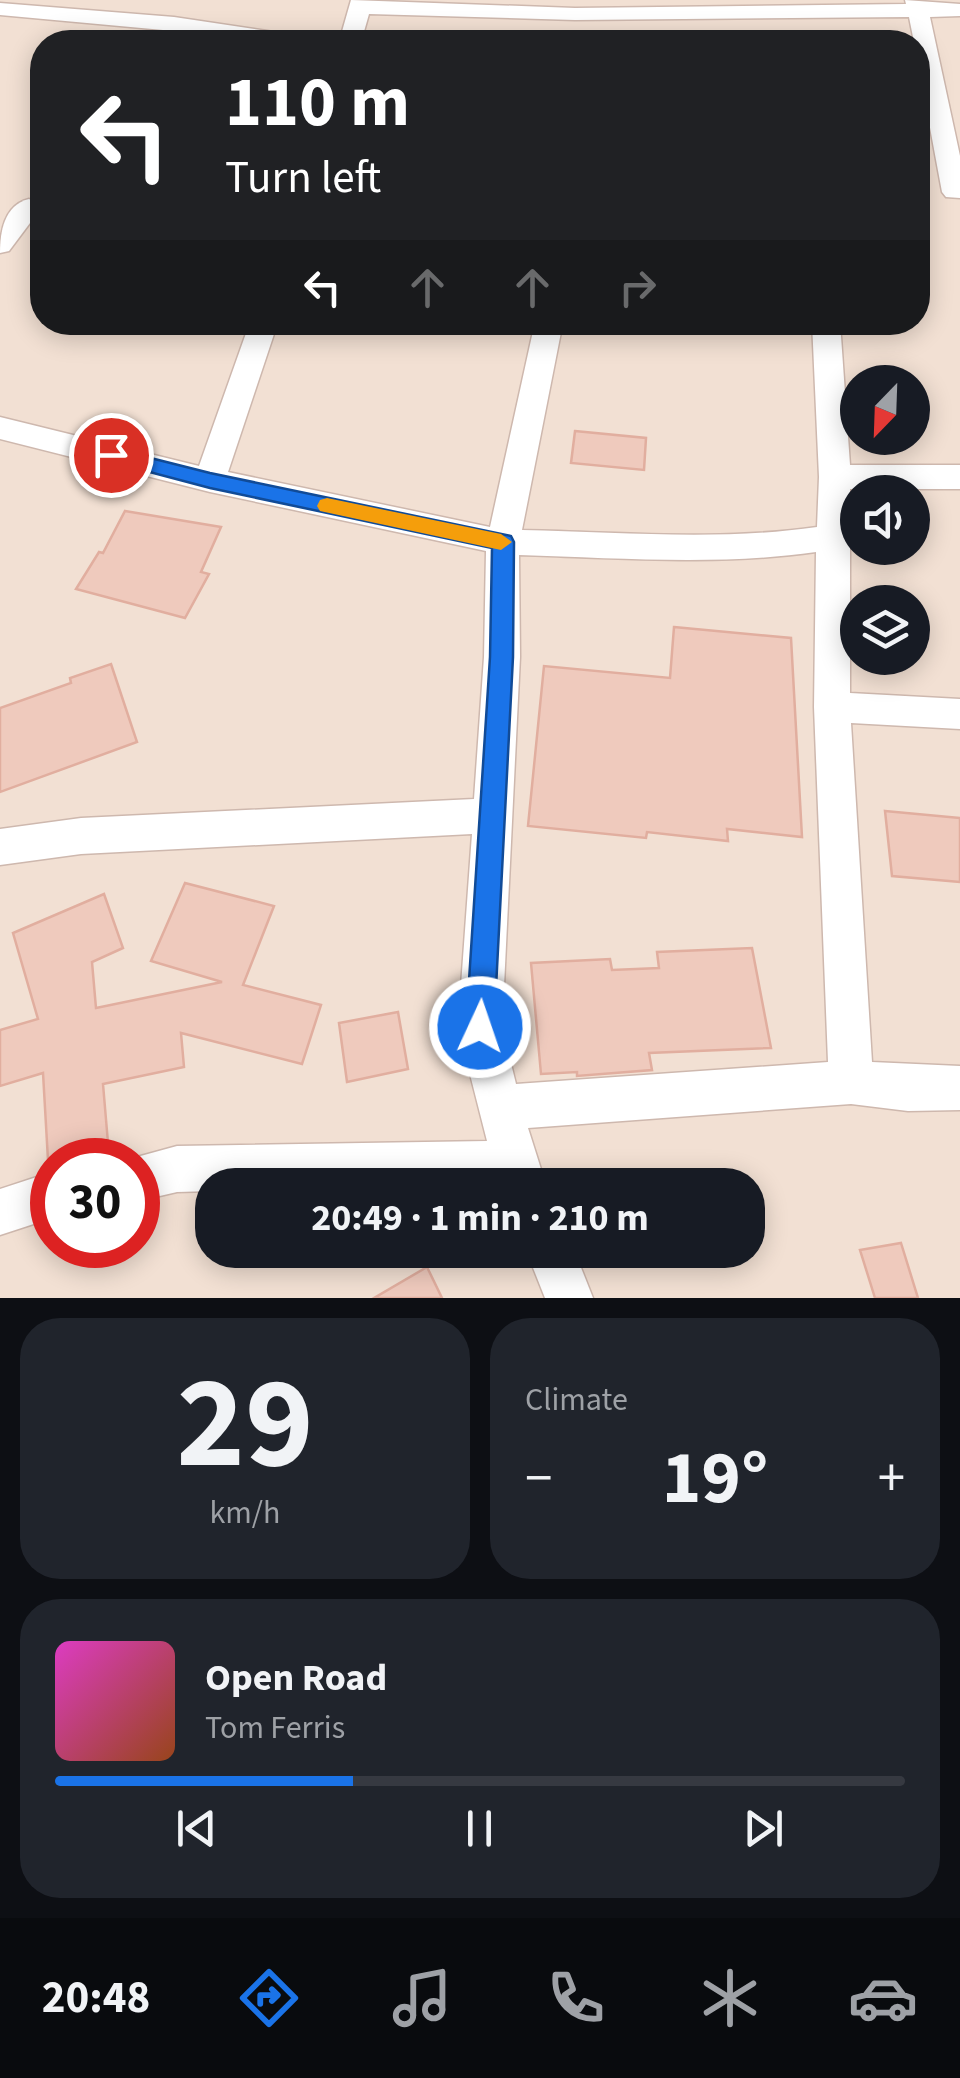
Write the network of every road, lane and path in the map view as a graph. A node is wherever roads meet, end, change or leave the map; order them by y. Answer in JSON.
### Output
{"nodes":[{"id":1,"x":362,"y":3,"type":"edge"},
{"id":2,"x":919,"y":6,"type":"edge"},
{"id":3,"x":576,"y":7,"type":"edge"},
{"id":4,"x":0,"y":8,"type":"edge"},
{"id":5,"x":960,"y":10,"type":"edge"},
{"id":6,"x":776,"y":14,"type":"edge"},
{"id":7,"x":214,"y":30,"type":"edge"},
{"id":8,"x":354,"y":30,"type":"edge"},
{"id":9,"x":930,"y":58,"type":"edge"},
{"id":10,"x":958,"y":191,"type":"edge"},
{"id":11,"x":30,"y":206,"type":"edge"},
{"id":12,"x":30,"y":212,"type":"edge"},
{"id":13,"x":0,"y":213,"type":"edge"},
{"id":14,"x":960,"y":220,"type":"edge"},
{"id":15,"x":0,"y":245,"type":"edge"},
{"id":16,"x":260,"y":335,"type":"edge"},
{"id":17,"x":546,"y":335,"type":"edge"},
{"id":18,"x":827,"y":335,"type":"edge"},
{"id":19,"x":0,"y":428,"type":"edge"},
{"id":20,"x":835,"y":477,"type":"junction"},
{"id":21,"x":960,"y":477,"type":"edge"},
{"id":22,"x":210,"y":480,"type":"junction"},
{"id":23,"x":833,"y":537,"type":"junction"},
{"id":24,"x":503,"y":542,"type":"junction"},
{"id":25,"x":832,"y":707,"type":"junction"},
{"id":26,"x":960,"y":714,"type":"edge"},
{"id":27,"x":491,"y":816,"type":"junction"},
{"id":28,"x":0,"y":847,"type":"edge"},
{"id":29,"x":852,"y":1082,"type":"junction"},
{"id":30,"x":956,"y":1099,"type":"edge"},
{"id":31,"x":499,"y":1108,"type":"junction"},
{"id":32,"x":517,"y":1168,"type":"edge"},
{"id":33,"x":195,"y":1170,"type":"edge"},
{"id":34,"x":160,"y":1173,"type":"edge"},
{"id":35,"x":30,"y":1203,"type":"edge"},
{"id":36,"x":0,"y":1212,"type":"edge"},
{"id":37,"x":557,"y":1268,"type":"edge"},
{"id":38,"x":569,"y":1298,"type":"edge"}],
"edges":[{"from":1,"to":3,"type":"street"},
{"from":1,"to":8,"type":"street"},
{"from":2,"to":5,"type":"street"},
{"from":2,"to":6,"type":"street"},
{"from":3,"to":6,"type":"street"},
{"from":4,"to":7,"type":"street"},
{"from":9,"to":10,"type":"street"},
{"from":10,"to":14,"type":"street"},
{"from":11,"to":13,"type":"street"},
{"from":12,"to":15,"type":"street"},
{"from":16,"to":22,"type":"street"},
{"from":17,"to":24,"type":"street"},
{"from":18,"to":20,"type":"street"},
{"from":19,"to":22,"type":"street"},
{"from":20,"to":21,"type":"street"},
{"from":20,"to":23,"type":"street"},
{"from":22,"to":24,"type":"street"},
{"from":23,"to":24,"type":"street"},
{"from":23,"to":25,"type":"street"},
{"from":24,"to":27,"type":"street"},
{"from":25,"to":26,"type":"street"},
{"from":25,"to":29,"type":"street"},
{"from":27,"to":28,"type":"street"},
{"from":27,"to":31,"type":"street"},
{"from":29,"to":30,"type":"street"},
{"from":29,"to":31,"type":"street"},
{"from":31,"to":32,"type":"street"},
{"from":33,"to":34,"type":"street"},
{"from":35,"to":36,"type":"street"},
{"from":37,"to":38,"type":"street"}]}
